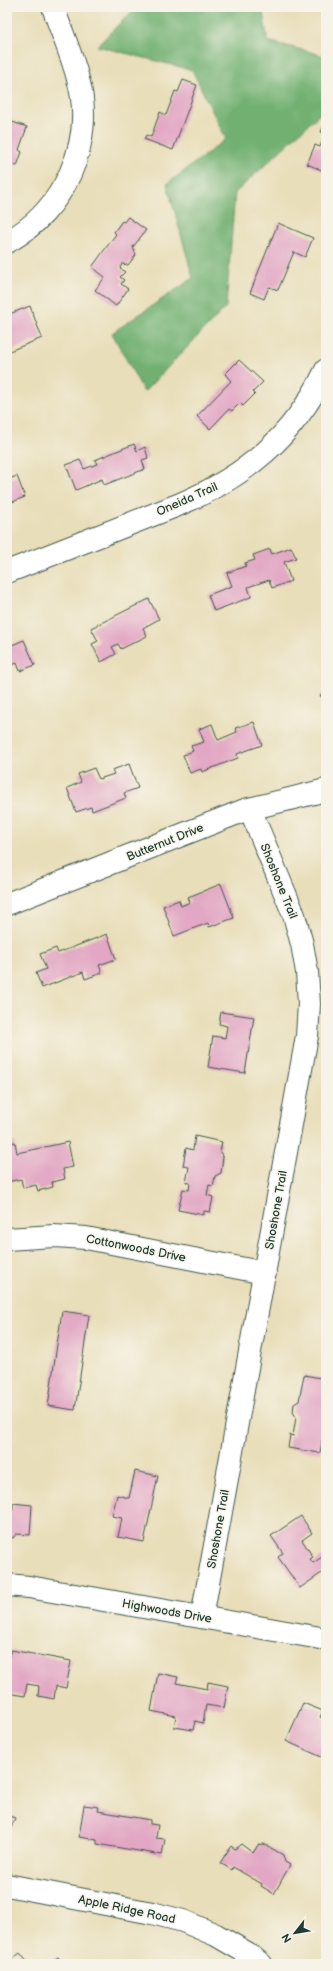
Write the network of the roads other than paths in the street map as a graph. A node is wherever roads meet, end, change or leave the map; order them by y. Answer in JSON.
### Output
{"nodes":[{"id":1,"x":53,"y":7,"type":"edge"},
{"id":2,"x":7,"y":242,"type":"edge"},
{"id":3,"x":326,"y":370,"type":"edge"},
{"id":4,"x":7,"y":572,"type":"edge"},
{"id":5,"x":326,"y":790,"type":"edge"},
{"id":6,"x":250,"y":809,"type":"junction"},
{"id":7,"x":7,"y":904,"type":"edge"},
{"id":8,"x":7,"y":1239,"type":"edge"},
{"id":9,"x":264,"y":1273,"type":"junction"},
{"id":10,"x":7,"y":1585,"type":"edge"},
{"id":11,"x":202,"y":1617,"type":"junction"},
{"id":12,"x":326,"y":1639,"type":"edge"},
{"id":13,"x":7,"y":1885,"type":"edge"},
{"id":14,"x":261,"y":1964,"type":"edge"}],
"edges":[{"from":1,"to":2,"type":"street"},
{"from":3,"to":4,"type":"street","name":"Oneida Trail"},
{"from":5,"to":6,"type":"street","name":"Butternut Drive"},
{"from":6,"to":7,"type":"street","name":"Butternut Drive"},
{"from":6,"to":9,"type":"street","name":"Shoshone Trail"},
{"from":8,"to":9,"type":"street","name":"Cottonwoods Drive"},
{"from":9,"to":11,"type":"street","name":"Shoshone Trail"},
{"from":10,"to":11,"type":"street","name":"Highwoods Drive"},
{"from":11,"to":12,"type":"street","name":"Highwoods Drive"},
{"from":13,"to":14,"type":"street","name":"Apple Ridge Road"}]}
